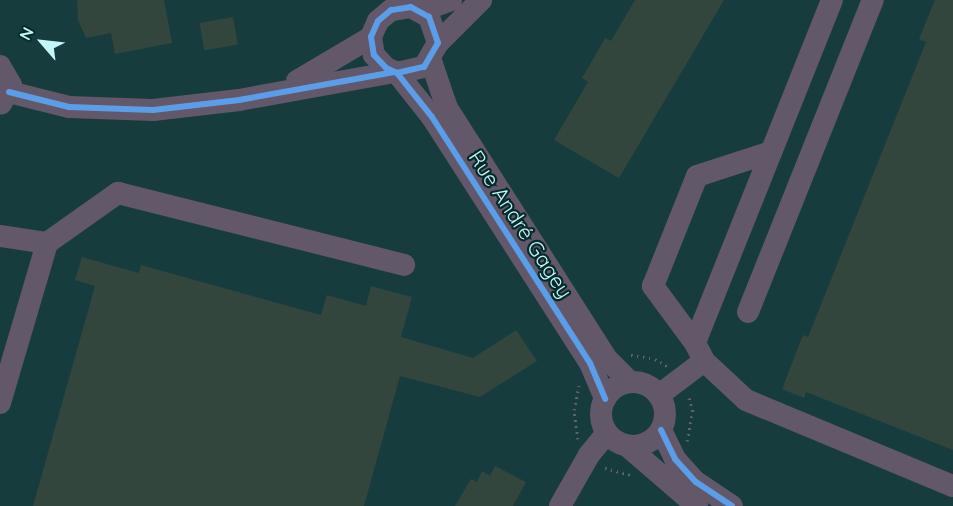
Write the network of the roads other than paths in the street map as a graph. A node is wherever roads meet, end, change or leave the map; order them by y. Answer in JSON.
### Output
{"nodes":[{"id":1,"x":451,"y":0,"type":"edge"},
{"id":2,"x":481,"y":0,"type":"edge"},
{"id":3,"x":832,"y":0,"type":"edge"},
{"id":4,"x":873,"y":0,"type":"edge"},
{"id":5,"x":389,"y":5,"type":"edge"},
{"id":6,"x":421,"y":11,"type":"junction"},
{"id":7,"x":371,"y":37,"type":"junction"},
{"id":8,"x":435,"y":52,"type":"junction"},
{"id":9,"x":0,"y":66,"type":"edge"},
{"id":10,"x":396,"y":73,"type":"junction"},
{"id":11,"x":280,"y":90,"type":"junction"},
{"id":12,"x":5,"y":98,"type":"edge"},
{"id":13,"x":771,"y":152,"type":"junction"},
{"id":14,"x":0,"y":236,"type":"edge"},
{"id":15,"x":47,"y":243,"type":"junction"},
{"id":16,"x":404,"y":265,"type":"dead end"},
{"id":17,"x":747,"y":312,"type":"dead end"},
{"id":18,"x":700,"y":352,"type":"junction"},
{"id":19,"x":630,"y":382,"type":"junction"},
{"id":20,"x":659,"y":395,"type":"junction"},
{"id":21,"x":605,"y":399,"type":"junction"},
{"id":22,"x":0,"y":403,"type":"edge"},
{"id":23,"x":661,"y":430,"type":"junction"},
{"id":24,"x":607,"y":433,"type":"junction"},
{"id":25,"x":626,"y":445,"type":"junction"},
{"id":26,"x":953,"y":486,"type":"edge"},
{"id":27,"x":560,"y":506,"type":"edge"},
{"id":28,"x":697,"y":506,"type":"edge"},
{"id":29,"x":732,"y":506,"type":"edge"}],
"edges":[{"from":1,"to":6,"type":"street"},
{"from":2,"to":8,"type":"street"},
{"from":3,"to":13,"type":"street"},
{"from":4,"to":17,"type":"street"},
{"from":5,"to":6,"type":"street"},
{"from":5,"to":7,"type":"street"},
{"from":6,"to":8,"type":"street"},
{"from":7,"to":10,"type":"street"},
{"from":7,"to":11,"type":"street"},
{"from":8,"to":10,"type":"street"},
{"from":8,"to":19,"type":"street","name":"Rue André Gagey"},
{"from":9,"to":12,"type":"street"},
{"from":10,"to":11,"type":"street"},
{"from":10,"to":21,"type":"street","name":"Rue André Gagey"},
{"from":11,"to":12,"type":"street"},
{"from":13,"to":18,"type":"street"},
{"from":13,"to":18,"type":"street"},
{"from":14,"to":15,"type":"street"},
{"from":15,"to":16,"type":"street"},
{"from":15,"to":22,"type":"street"},
{"from":18,"to":20,"type":"street"},
{"from":18,"to":26,"type":"street"},
{"from":19,"to":20,"type":"street"},
{"from":19,"to":21,"type":"street"},
{"from":20,"to":23,"type":"street"},
{"from":21,"to":24,"type":"street"},
{"from":23,"to":25,"type":"street"},
{"from":23,"to":29,"type":"street"},
{"from":24,"to":25,"type":"street"},
{"from":24,"to":27,"type":"street"},
{"from":25,"to":28,"type":"street"}]}
